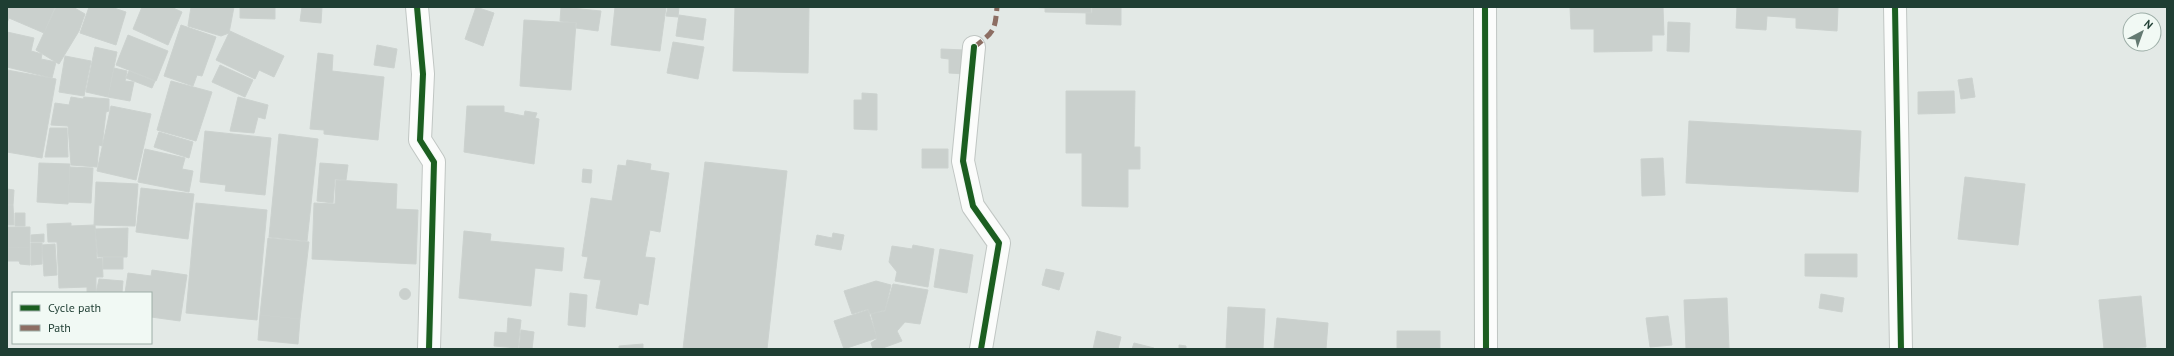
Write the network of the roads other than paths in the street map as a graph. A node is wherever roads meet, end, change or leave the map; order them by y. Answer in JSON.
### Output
{"nodes":[{"id":1,"x":417,"y":7,"type":"edge"},
{"id":2,"x":1485,"y":7,"type":"edge"},
{"id":3,"x":1895,"y":7,"type":"edge"},
{"id":4,"x":974,"y":47,"type":"dead end"},
{"id":5,"x":429,"y":349,"type":"edge"},
{"id":6,"x":981,"y":349,"type":"edge"},
{"id":7,"x":1486,"y":349,"type":"edge"},
{"id":8,"x":1901,"y":349,"type":"edge"}],
"edges":[{"from":1,"to":5,"type":"street"},
{"from":2,"to":7,"type":"street"},
{"from":3,"to":8,"type":"street"},
{"from":4,"to":6,"type":"street"}]}
